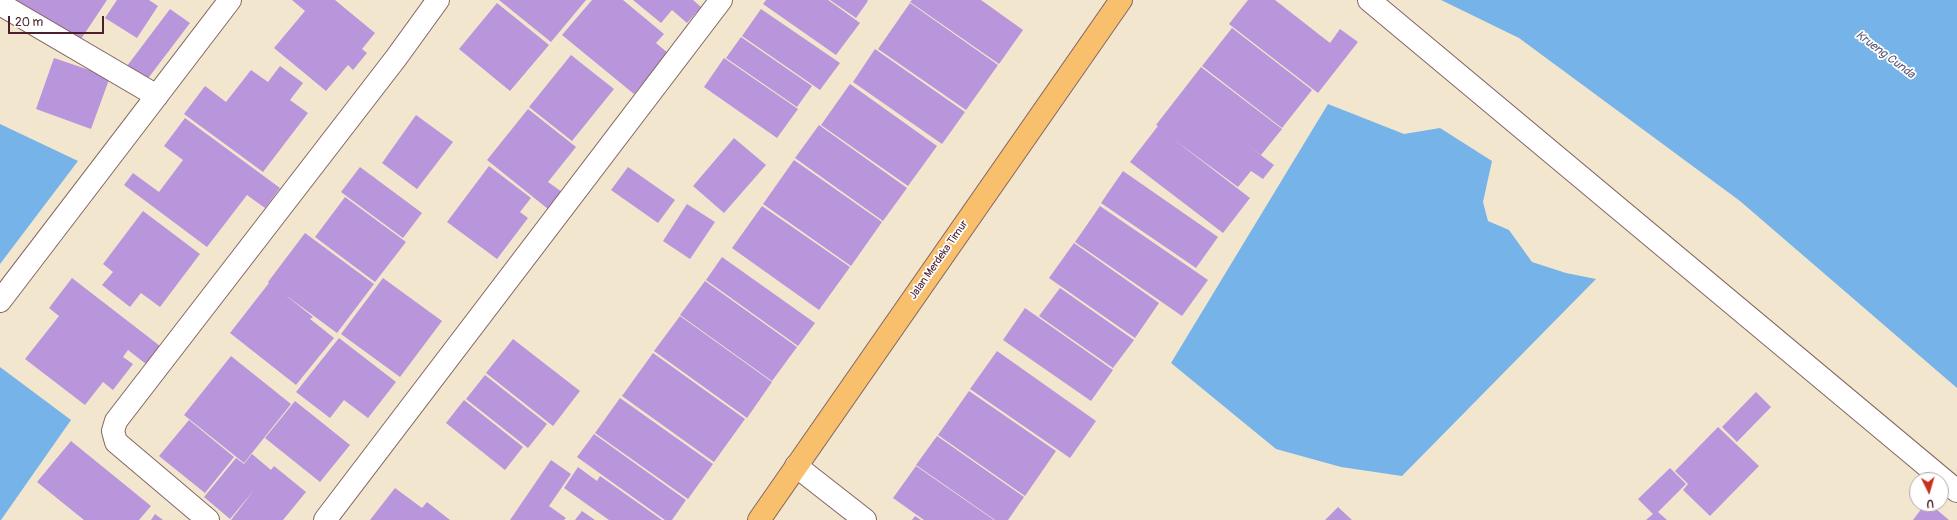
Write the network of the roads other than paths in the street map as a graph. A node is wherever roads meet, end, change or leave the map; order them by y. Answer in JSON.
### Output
{"nodes":[{"id":1,"x":230,"y":0,"type":"edge"},
{"id":2,"x":438,"y":0,"type":"edge"},
{"id":3,"x":721,"y":0,"type":"edge"},
{"id":4,"x":1121,"y":0,"type":"edge"},
{"id":5,"x":1369,"y":0,"type":"edge"},
{"id":6,"x":0,"y":4,"type":"edge"},
{"id":7,"x":157,"y":96,"type":"junction"},
{"id":8,"x":0,"y":301,"type":"edge"},
{"id":9,"x":796,"y":466,"type":"junction"},
{"id":10,"x":1957,"y":491,"type":"edge"},
{"id":11,"x":208,"y":520,"type":"edge"},
{"id":12,"x":325,"y":520,"type":"edge"},
{"id":13,"x":759,"y":520,"type":"edge"},
{"id":14,"x":865,"y":520,"type":"edge"}],
"edges":[{"from":1,"to":7,"type":"street"},
{"from":2,"to":11,"type":"street"},
{"from":3,"to":12,"type":"street"},
{"from":4,"to":9,"type":"main road","name":"Jalan Merdeka Timur"},
{"from":5,"to":10,"type":"street"},
{"from":6,"to":7,"type":"street"},
{"from":7,"to":8,"type":"street"},
{"from":9,"to":13,"type":"main road","name":"Jalan Merdeka Timur"},
{"from":9,"to":14,"type":"street"}]}
